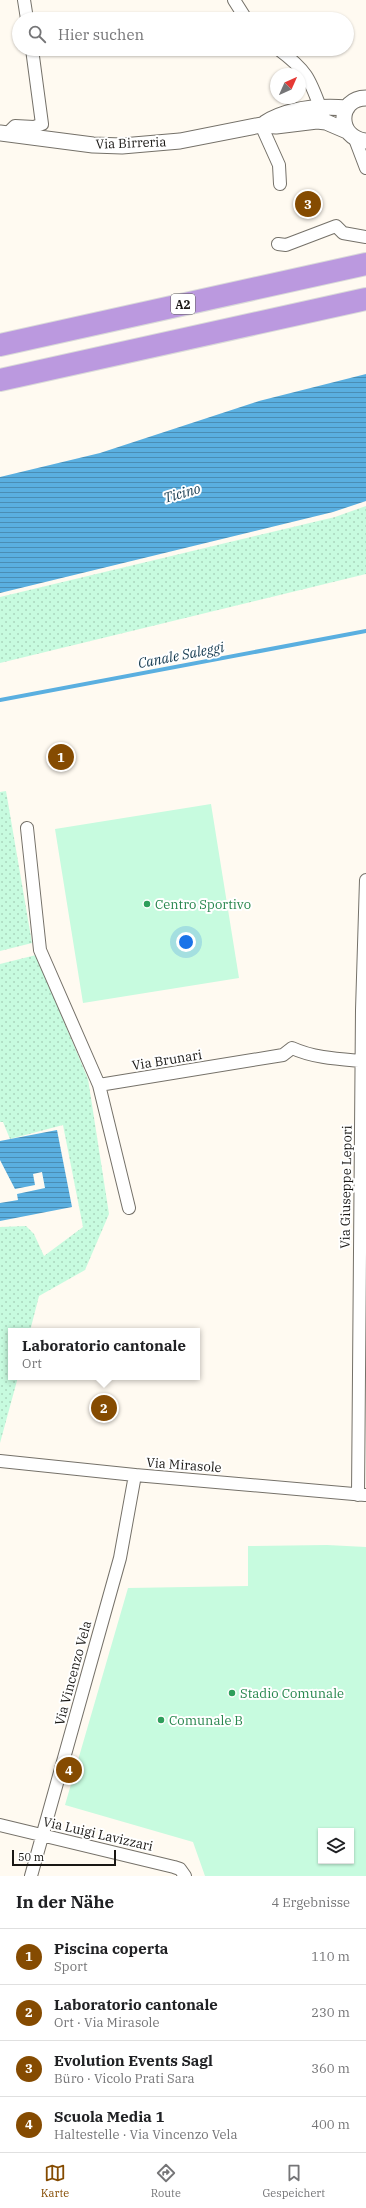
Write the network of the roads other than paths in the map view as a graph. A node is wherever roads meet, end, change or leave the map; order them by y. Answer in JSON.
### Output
{"nodes":[{"id":1,"x":24,"y":0,"type":"edge"},
{"id":2,"x":234,"y":0,"type":"edge"},
{"id":3,"x":26,"y":12,"type":"edge"},
{"id":4,"x":242,"y":12,"type":"edge"},
{"id":5,"x":33,"y":56,"type":"edge"},
{"id":6,"x":287,"y":56,"type":"edge"},
{"id":7,"x":366,"y":98,"type":"edge"},
{"id":8,"x":320,"y":108,"type":"junction"},
{"id":9,"x":347,"y":108,"type":"junction"},
{"id":10,"x":326,"y":122,"type":"junction"},
{"id":11,"x":261,"y":125,"type":"junction"},
{"id":12,"x":3,"y":133,"type":"edge"},
{"id":13,"x":356,"y":137,"type":"edge"},
{"id":14,"x":366,"y":168,"type":"edge"},
{"id":15,"x":280,"y":184,"type":"dead end"},
{"id":16,"x":366,"y":236,"type":"edge"},
{"id":17,"x":278,"y":244,"type":"dead end"},
{"id":18,"x":366,"y":264,"type":"edge"},
{"id":19,"x":366,"y":299,"type":"edge"},
{"id":20,"x":0,"y":345,"type":"edge"},
{"id":21,"x":0,"y":380,"type":"edge"},
{"id":22,"x":27,"y":828,"type":"dead end"},
{"id":23,"x":366,"y":880,"type":"edge"},
{"id":24,"x":362,"y":1061,"type":"junction"},
{"id":25,"x":99,"y":1085,"type":"junction"},
{"id":26,"x":129,"y":1208,"type":"dead end"},
{"id":27,"x":0,"y":1461,"type":"edge"},
{"id":28,"x":135,"y":1476,"type":"junction"},
{"id":29,"x":362,"y":1495,"type":"edge"},
{"id":30,"x":0,"y":1825,"type":"edge"},
{"id":31,"x":42,"y":1835,"type":"junction"},
{"id":32,"x":31,"y":1876,"type":"edge"},
{"id":33,"x":185,"y":1876,"type":"edge"}],
"edges":[{"from":1,"to":3,"type":"street"},
{"from":2,"to":4,"type":"street"},
{"from":5,"to":12,"type":"street"},
{"from":6,"to":8,"type":"street"},
{"from":7,"to":9,"type":"street"},
{"from":8,"to":9,"type":"street","name":"Via Birreria"},
{"from":8,"to":10,"type":"street"},
{"from":8,"to":11,"type":"street","name":"Via Birreria"},
{"from":9,"to":13,"type":"street"},
{"from":10,"to":11,"type":"street","name":"Via Birreria"},
{"from":10,"to":13,"type":"street","name":"Via Birreria"},
{"from":11,"to":12,"type":"street","name":"Via Birreria"},
{"from":11,"to":15,"type":"street"},
{"from":13,"to":14,"type":"street"},
{"from":16,"to":17,"type":"street"},
{"from":18,"to":20,"type":"highway","number":"A2"},
{"from":19,"to":21,"type":"highway"},
{"from":22,"to":25,"type":"street"},
{"from":23,"to":24,"type":"street","name":"Via Giuseppe Lepori"},
{"from":24,"to":25,"type":"street","name":"Via Brunari"},
{"from":24,"to":29,"type":"street","name":"Via Giuseppe Lepori"},
{"from":25,"to":26,"type":"street"},
{"from":27,"to":28,"type":"street","name":"Via Mirasole"},
{"from":28,"to":29,"type":"street","name":"Via Mirasole"},
{"from":28,"to":31,"type":"street","name":"Via Vincenzo Vela"},
{"from":30,"to":31,"type":"street","name":"Via Luigi Lavizzari"},
{"from":31,"to":32,"type":"street","name":"Via Vincenzo Vela"},
{"from":31,"to":33,"type":"street","name":"Via Luigi Lavizzari"}]}
